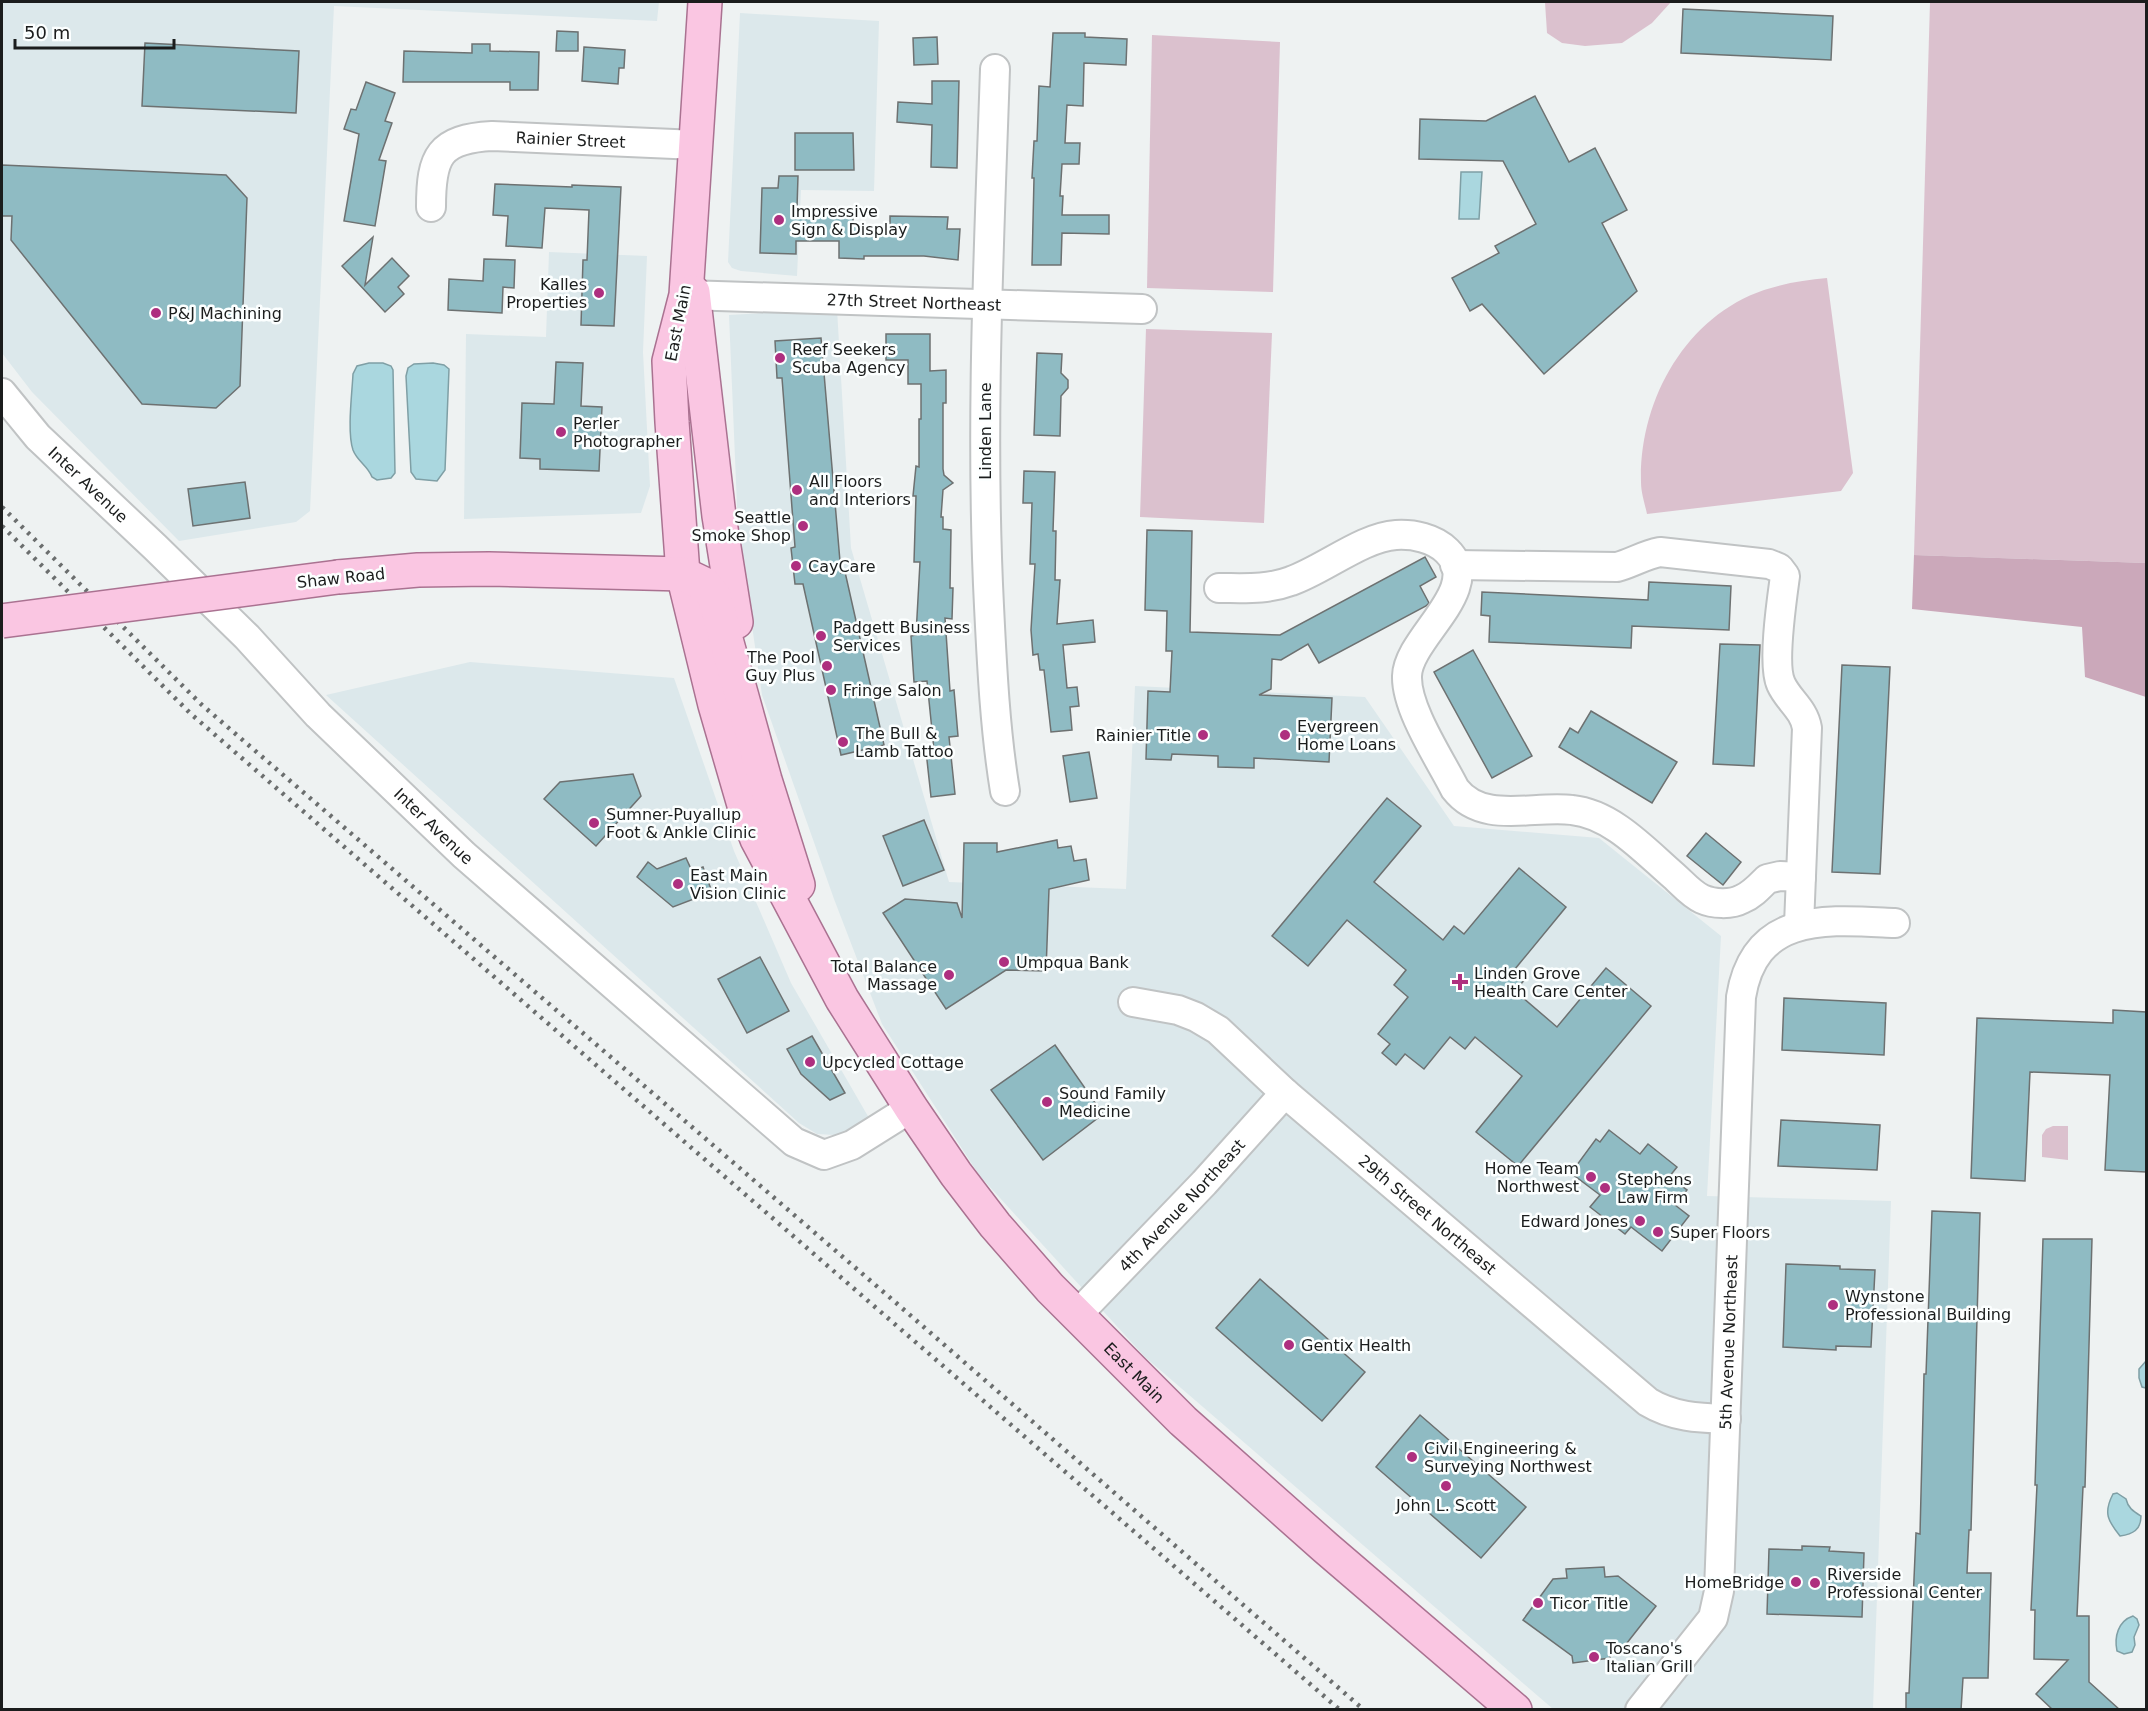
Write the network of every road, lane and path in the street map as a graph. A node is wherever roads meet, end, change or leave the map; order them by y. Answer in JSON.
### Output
{"nodes":[{"id":1,"x":705,"y":2,"type":"edge"},
{"id":2,"x":995,"y":69,"type":"dead end"},
{"id":3,"x":697,"y":145,"type":"junction"},
{"id":4,"x":431,"y":207,"type":"dead end"},
{"id":5,"x":689,"y":295,"type":"junction"},
{"id":6,"x":987,"y":304,"type":"junction"},
{"id":7,"x":1142,"y":309,"type":"dead end"},
{"id":8,"x":706,"y":391,"type":"junction"},
{"id":9,"x":2,"y":393,"type":"edge"},
{"id":10,"x":1455,"y":565,"type":"junction"},
{"id":11,"x":682,"y":574,"type":"junction"},
{"id":12,"x":1219,"y":588,"type":"dead end"},
{"id":13,"x":2,"y":621,"type":"edge"},
{"id":14,"x":765,"y":780,"type":"junction"},
{"id":15,"x":1005,"y":791,"type":"dead end"},
{"id":16,"x":1801,"y":878,"type":"junction"},
{"id":17,"x":1895,"y":923,"type":"dead end"},
{"id":18,"x":1799,"y":925,"type":"junction"},
{"id":19,"x":827,"y":971,"type":"junction"},
{"id":20,"x":1133,"y":1002,"type":"dead end"},
{"id":21,"x":1285,"y":1094,"type":"junction"},
{"id":22,"x":912,"y":1108,"type":"junction"},
{"id":23,"x":1076,"y":1316,"type":"junction"},
{"id":24,"x":1726,"y":1419,"type":"junction"},
{"id":25,"x":1515,"y":1710,"type":"edge"},
{"id":26,"x":1640,"y":1710,"type":"edge"}],
"edges":[{"from":1,"to":3,"type":"main road","name":"East Main"},
{"from":2,"to":6,"type":"street","name":"Linden Lane"},
{"from":3,"to":4,"type":"street","name":"Rainier Street"},
{"from":3,"to":5,"type":"main road","name":"East Main"},
{"from":5,"to":6,"type":"street","name":"27th Street Northeast"},
{"from":5,"to":8,"type":"main road","name":"East Main"},
{"from":5,"to":11,"type":"main road","name":"East Main"},
{"from":6,"to":7,"type":"street","name":"27th Street Northeast"},
{"from":6,"to":15,"type":"street","name":"Linden Lane"},
{"from":8,"to":11,"type":"main road","name":"East Main"},
{"from":8,"to":14,"type":"main road","name":"East Main"},
{"from":9,"to":22,"type":"street","name":"Inter Avenue"},
{"from":10,"to":12,"type":"street"},
{"from":10,"to":16,"type":"street"},
{"from":10,"to":16,"type":"street"},
{"from":11,"to":13,"type":"main road","name":"Shaw Road","bridge":true},
{"from":11,"to":14,"type":"main road","name":"East Main"},
{"from":11,"to":19,"type":"main road","name":"East Main"},
{"from":14,"to":19,"type":"main road","name":"East Main"},
{"from":16,"to":18,"type":"street"},
{"from":17,"to":18,"type":"street","name":"5th Avenue Northeast"},
{"from":18,"to":24,"type":"street","name":"5th Avenue Northeast"},
{"from":19,"to":22,"type":"main road","name":"East Main"},
{"from":20,"to":21,"type":"street","name":"29th Street Northeast"},
{"from":21,"to":23,"type":"street","name":"4th Avenue Northeast"},
{"from":21,"to":24,"type":"street","name":"29th Street Northeast"},
{"from":22,"to":23,"type":"main road","name":"East Main"},
{"from":23,"to":25,"type":"main road","name":"East Main"},
{"from":24,"to":26,"type":"street","name":"5th Avenue Northeast"}]}
